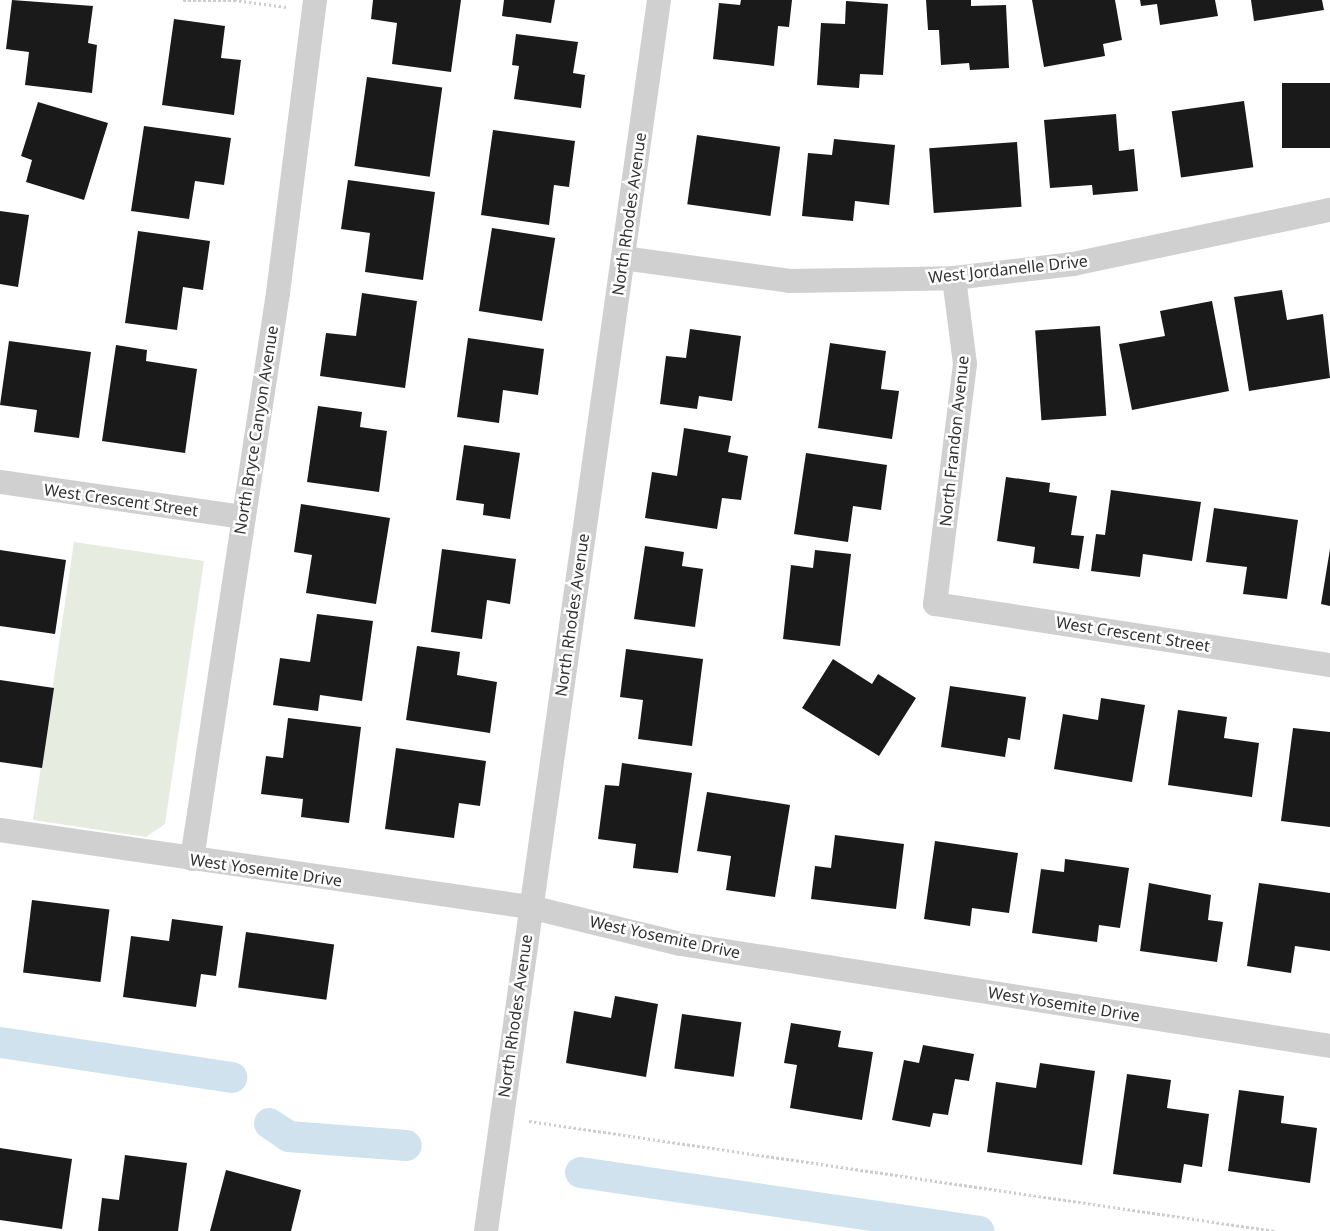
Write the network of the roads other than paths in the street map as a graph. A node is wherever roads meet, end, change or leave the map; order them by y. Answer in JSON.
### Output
{"nodes":[{"id":1,"x":660,"y":0,"type":"edge"},
{"id":2,"x":314,"y":5,"type":"edge"},
{"id":3,"x":1330,"y":210,"type":"edge"},
{"id":4,"x":623,"y":258,"type":"junction"},
{"id":5,"x":954,"y":278,"type":"junction"},
{"id":6,"x":0,"y":482,"type":"edge"},
{"id":7,"x":243,"y":517,"type":"junction"},
{"id":8,"x":935,"y":604,"type":"joint"},
{"id":9,"x":1330,"y":665,"type":"edge"},
{"id":10,"x":0,"y":830,"type":"edge"},
{"id":11,"x":192,"y":859,"type":"junction"},
{"id":12,"x":530,"y":907,"type":"junction"},
{"id":13,"x":1330,"y":1046,"type":"edge"},
{"id":14,"x":486,"y":1231,"type":"edge"}],
"edges":[{"from":1,"to":4,"type":"street","name":"North Rhodes Avenue"},
{"from":2,"to":7,"type":"street","name":"North Bryce Canyon Avenue"},
{"from":3,"to":5,"type":"street","name":"West Jordanelle Drive"},
{"from":4,"to":5,"type":"street","name":"West Jordanelle Drive"},
{"from":4,"to":12,"type":"street","name":"North Rhodes Avenue"},
{"from":5,"to":8,"type":"street","name":"North Frandon Avenue"},
{"from":6,"to":7,"type":"street","name":"West Crescent Street"},
{"from":7,"to":11,"type":"street","name":"North Bryce Canyon Avenue"},
{"from":8,"to":9,"type":"street","name":"West Crescent Street"},
{"from":10,"to":11,"type":"street","name":"West Yosemite Drive"},
{"from":11,"to":12,"type":"street","name":"West Yosemite Drive"},
{"from":12,"to":13,"type":"street","name":"West Yosemite Drive"},
{"from":12,"to":14,"type":"street","name":"North Rhodes Avenue"}]}
